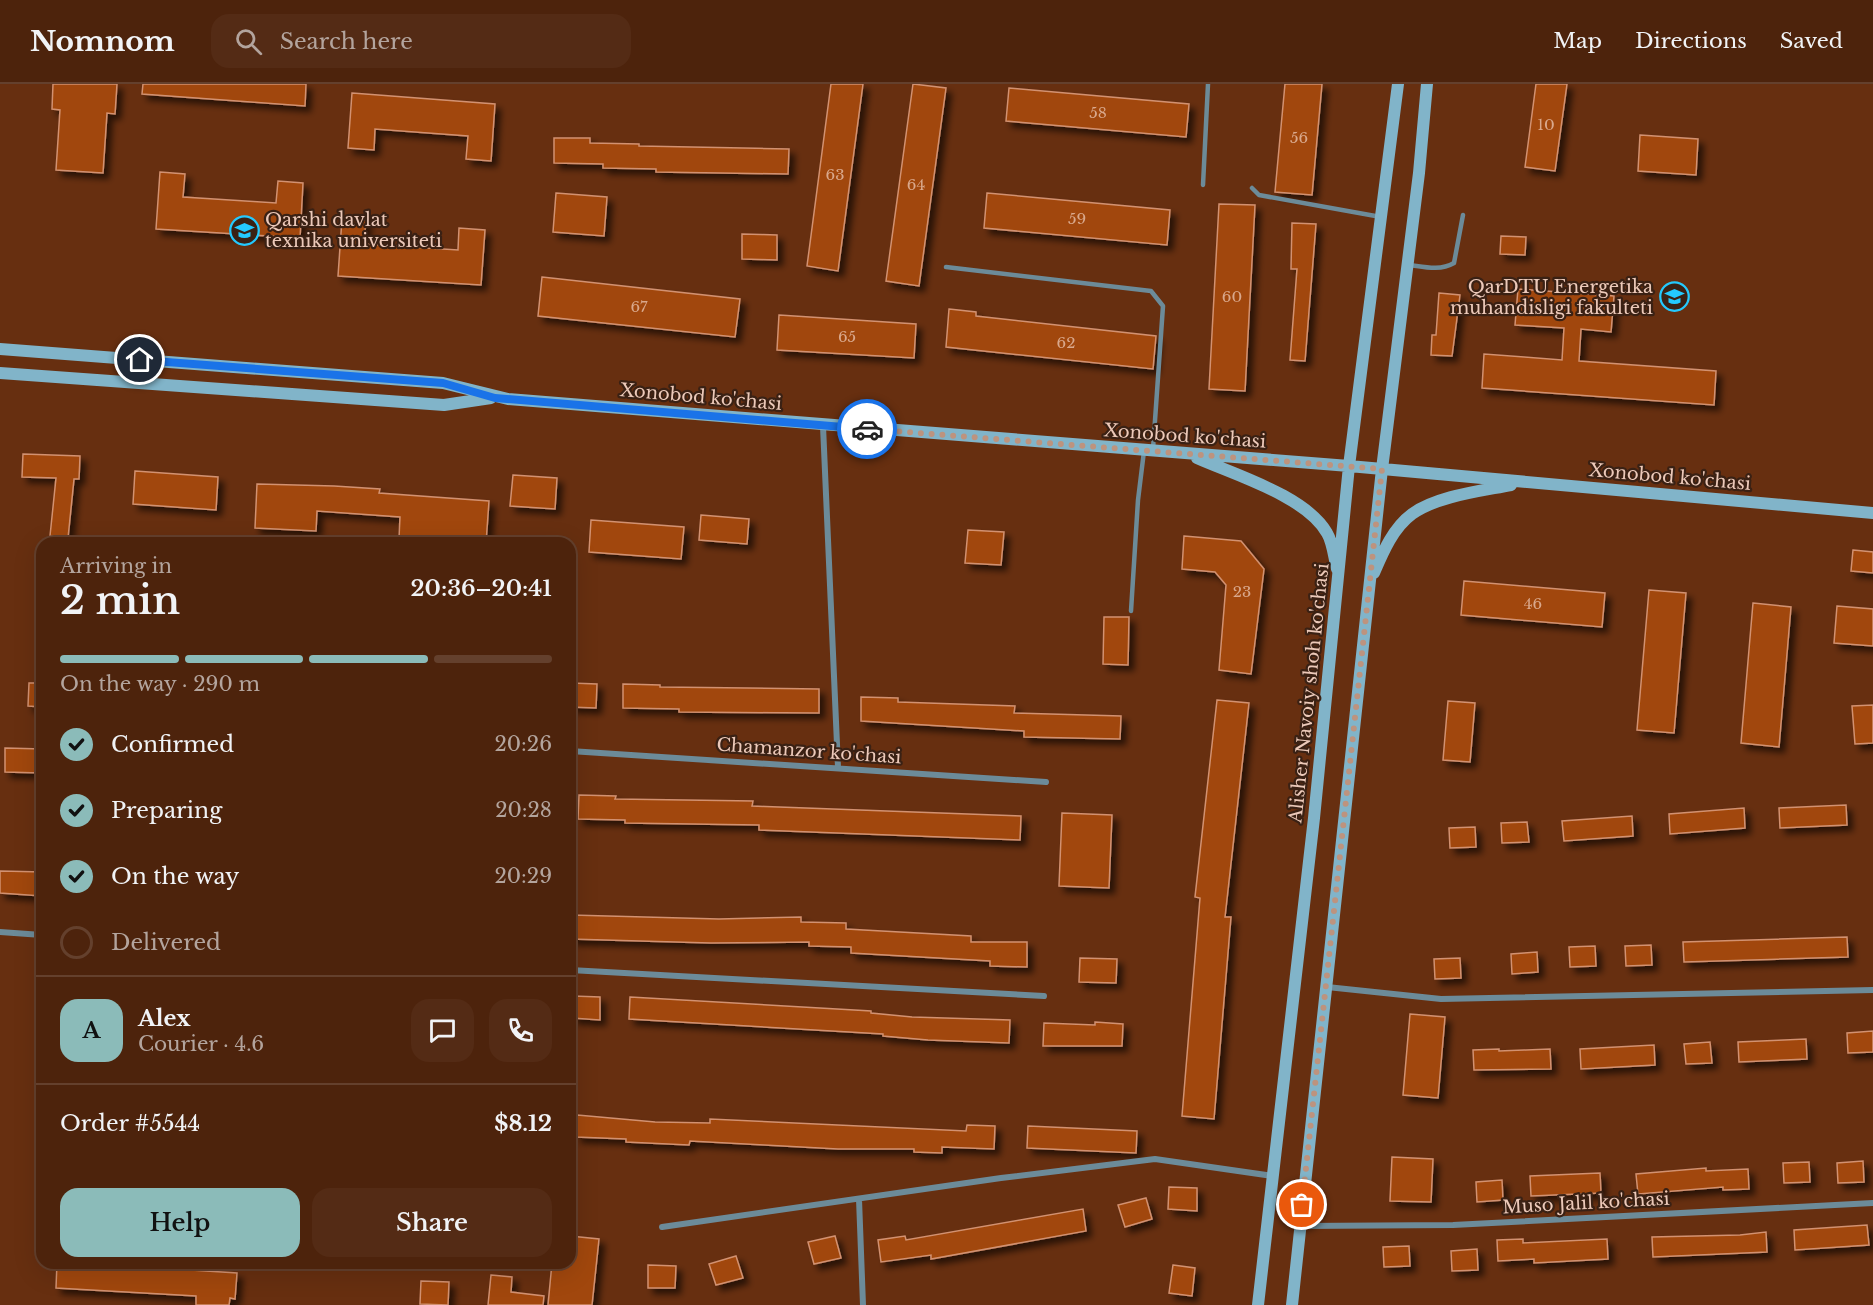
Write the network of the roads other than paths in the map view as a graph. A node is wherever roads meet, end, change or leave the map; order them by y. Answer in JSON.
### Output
{"nodes":[{"id":1,"x":1208,"y":84,"type":"edge"},
{"id":2,"x":1398,"y":84,"type":"edge"},
{"id":3,"x":1427,"y":84,"type":"edge"},
{"id":4,"x":1203,"y":185,"type":"dead end"},
{"id":5,"x":1252,"y":188,"type":"dead end"},
{"id":6,"x":1463,"y":215,"type":"dead end"},
{"id":7,"x":1380,"y":217,"type":"junction"},
{"id":8,"x":1407,"y":264,"type":"junction"},
{"id":9,"x":946,"y":267,"type":"dead end"},
{"id":10,"x":0,"y":349,"type":"edge"},
{"id":11,"x":0,"y":373,"type":"edge"},
{"id":12,"x":495,"y":398,"type":"junction"},
{"id":13,"x":823,"y":426,"type":"junction"},
{"id":14,"x":1148,"y":451,"type":"junction"},
{"id":15,"x":1188,"y":454,"type":"junction"},
{"id":16,"x":1348,"y":466,"type":"junction"},
{"id":17,"x":1382,"y":469,"type":"junction"},
{"id":18,"x":1527,"y":482,"type":"junction"},
{"id":19,"x":1873,"y":513,"type":"edge"},
{"id":20,"x":1339,"y":577,"type":"junction"},
{"id":21,"x":1370,"y":582,"type":"junction"},
{"id":22,"x":1131,"y":611,"type":"dead end"},
{"id":23,"x":576,"y":751,"type":"edge"},
{"id":24,"x":838,"y":767,"type":"junction"},
{"id":25,"x":1046,"y":782,"type":"dead end"},
{"id":26,"x":0,"y":932,"type":"edge"},
{"id":27,"x":36,"y":935,"type":"edge"},
{"id":28,"x":576,"y":970,"type":"edge"},
{"id":29,"x":1327,"y":987,"type":"junction"},
{"id":30,"x":1873,"y":990,"type":"edge"},
{"id":31,"x":1044,"y":996,"type":"dead end"},
{"id":32,"x":1273,"y":1176,"type":"junction"},
{"id":33,"x":858,"y":1199,"type":"junction"},
{"id":34,"x":1873,"y":1203,"type":"edge"},
{"id":35,"x":1300,"y":1226,"type":"junction"},
{"id":36,"x":662,"y":1227,"type":"dead end"},
{"id":37,"x":863,"y":1305,"type":"edge"},
{"id":38,"x":1258,"y":1305,"type":"edge"},
{"id":39,"x":1292,"y":1305,"type":"edge"}],
"edges":[{"from":1,"to":4,"type":"lane"},
{"from":2,"to":7,"type":"main road","name":"Alisher Navoiy shoh ko'chasi"},
{"from":3,"to":8,"type":"main road"},
{"from":5,"to":7,"type":"lane"},
{"from":6,"to":8,"type":"lane"},
{"from":7,"to":16,"type":"main road","name":"Alisher Navoiy shoh ko'chasi"},
{"from":8,"to":17,"type":"main road"},
{"from":9,"to":14,"type":"lane"},
{"from":10,"to":12,"type":"main road","name":"Xonobod ko'chasi"},
{"from":11,"to":12,"type":"main road","name":"Xonobod ko'chasi"},
{"from":12,"to":13,"type":"main road","name":"Xonobod ko'chasi"},
{"from":13,"to":14,"type":"main road","name":"Xonobod ko'chasi"},
{"from":13,"to":24,"type":"street"},
{"from":14,"to":15,"type":"main road","name":"Xonobod ko'chasi"},
{"from":14,"to":22,"type":"lane"},
{"from":15,"to":16,"type":"main road","name":"Xonobod ko'chasi"},
{"from":15,"to":20,"type":"main road"},
{"from":16,"to":17,"type":"main road","name":"Xonobod ko'chasi"},
{"from":16,"to":20,"type":"main road","name":"Alisher Navoiy shoh ko'chasi"},
{"from":17,"to":18,"type":"main road","name":"Xonobod ko'chasi"},
{"from":17,"to":21,"type":"main road"},
{"from":18,"to":19,"type":"main road","name":"Xonobod ko'chasi"},
{"from":18,"to":21,"type":"main road"},
{"from":20,"to":32,"type":"main road","name":"Alisher Navoiy shoh ko'chasi"},
{"from":21,"to":29,"type":"main road"},
{"from":23,"to":24,"type":"street","name":"Chamanzor ko'chasi"},
{"from":24,"to":25,"type":"street","name":"Chamanzor ko'chasi"},
{"from":26,"to":27,"type":"street"},
{"from":28,"to":31,"type":"street"},
{"from":29,"to":30,"type":"street"},
{"from":29,"to":35,"type":"main road"},
{"from":32,"to":33,"type":"street"},
{"from":32,"to":38,"type":"main road","name":"Alisher Navoiy shoh ko'chasi"},
{"from":33,"to":36,"type":"street"},
{"from":33,"to":37,"type":"street"},
{"from":34,"to":35,"type":"street","name":"Muso Jalil ko'chasi"},
{"from":35,"to":39,"type":"main road"}]}
